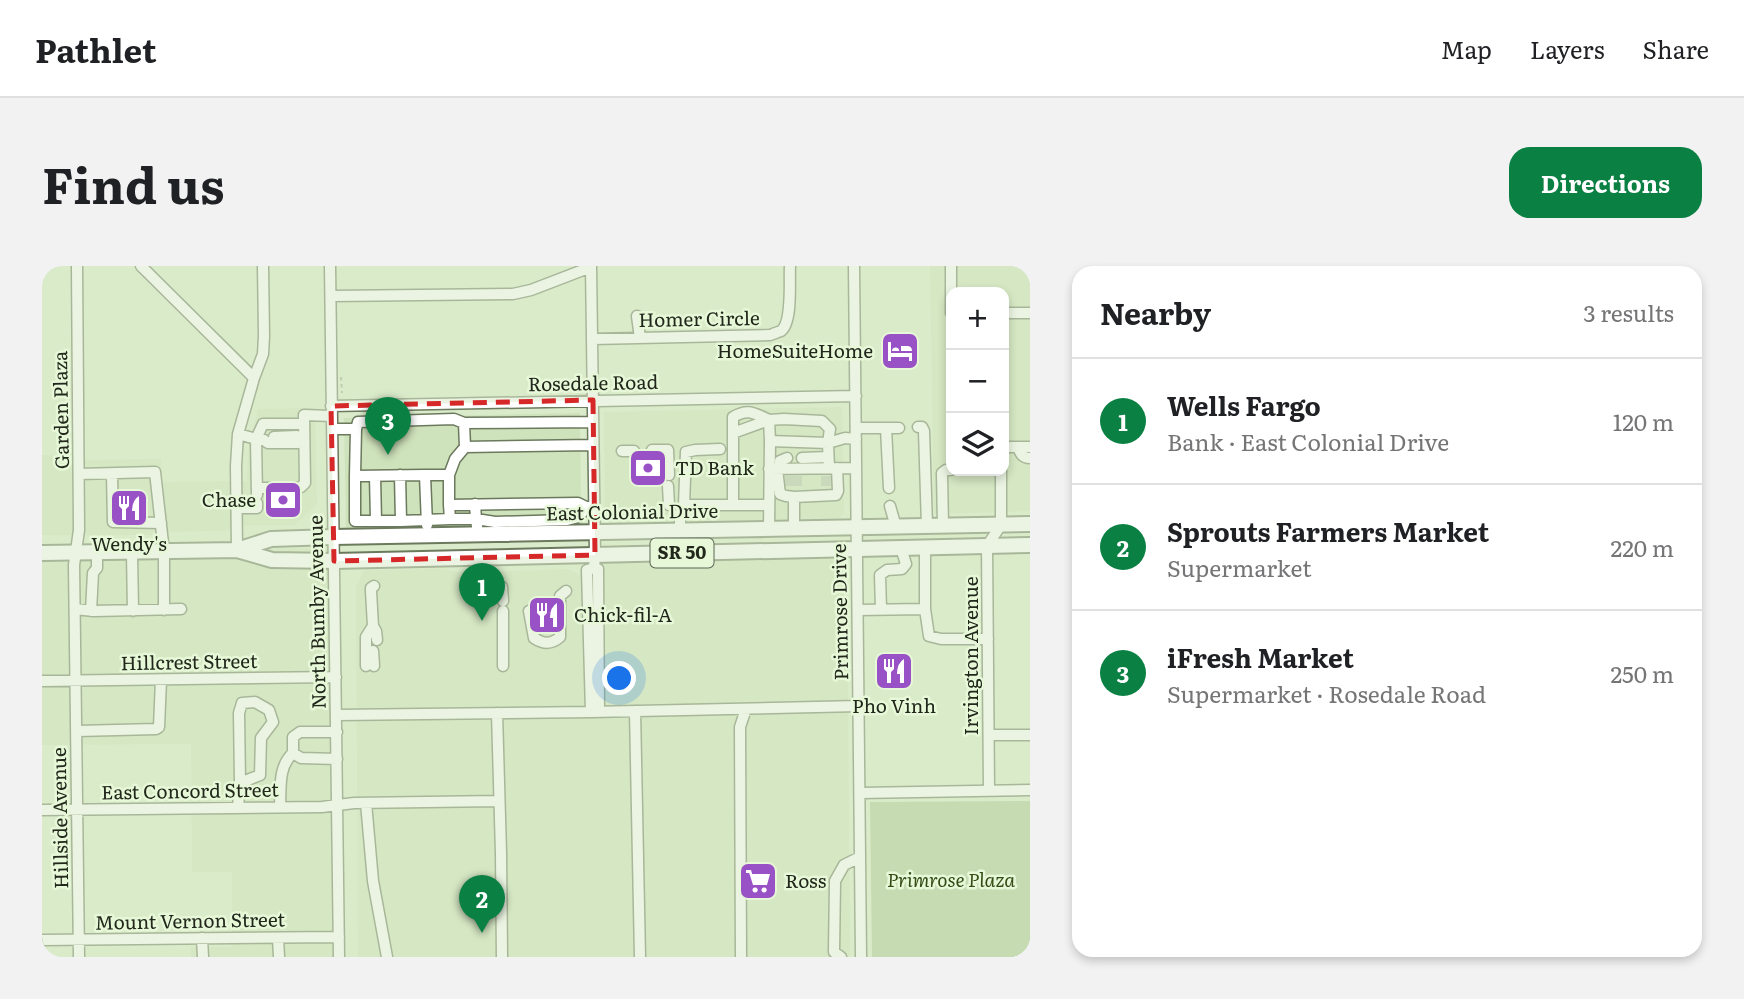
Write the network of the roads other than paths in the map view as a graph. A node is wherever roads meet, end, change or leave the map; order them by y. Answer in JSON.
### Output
{"nodes":[{"id":1,"x":76,"y":266,"type":"edge"},
{"id":2,"x":141,"y":266,"type":"edge"},
{"id":3,"x":263,"y":266,"type":"edge"},
{"id":4,"x":330,"y":266,"type":"edge"},
{"id":5,"x":790,"y":266,"type":"edge"},
{"id":6,"x":854,"y":266,"type":"edge"},
{"id":7,"x":951,"y":266,"type":"edge"},
{"id":8,"x":591,"y":267,"type":"edge"},
{"id":9,"x":951,"y":287,"type":"edge"},
{"id":10,"x":331,"y":296,"type":"junction"},
{"id":11,"x":1009,"y":313,"type":"edge"},
{"id":12,"x":1030,"y":313,"type":"edge"},
{"id":13,"x":637,"y":316,"type":"dead end"},
{"id":14,"x":639,"y":338,"type":"junction"},
{"id":15,"x":592,"y":339,"type":"junction"},
{"id":16,"x":254,"y":378,"type":"junction"},
{"id":17,"x":856,"y":396,"type":"junction"},
{"id":18,"x":593,"y":400,"type":"junction"},
{"id":19,"x":331,"y":410,"type":"junction"},
{"id":20,"x":769,"y":420,"type":"junction"},
{"id":21,"x":593,"y":422,"type":"junction"},
{"id":22,"x":464,"y":423,"type":"junction"},
{"id":23,"x":304,"y":424,"type":"junction"},
{"id":24,"x":886,"y":428,"type":"junction"},
{"id":25,"x":332,"y":429,"type":"junction"},
{"id":26,"x":356,"y":429,"type":"junction"},
{"id":27,"x":239,"y":433,"type":"junction"},
{"id":28,"x":733,"y":433,"type":"junction"},
{"id":29,"x":856,"y":433,"type":"junction"},
{"id":30,"x":303,"y":439,"type":"junction"},
{"id":31,"x":260,"y":440,"type":"junction"},
{"id":32,"x":771,"y":441,"type":"junction"},
{"id":33,"x":828,"y":443,"type":"junction"},
{"id":34,"x":593,"y":445,"type":"junction"},
{"id":35,"x":465,"y":447,"type":"junction"},
{"id":36,"x":1009,"y":447,"type":"edge"},
{"id":37,"x":1018,"y":447,"type":"junction"},
{"id":38,"x":1030,"y":447,"type":"edge"},
{"id":39,"x":720,"y":449,"type":"dead end"},
{"id":40,"x":652,"y":450,"type":"dead end"},
{"id":41,"x":622,"y":451,"type":"dead end"},
{"id":42,"x":634,"y":451,"type":"dead end"},
{"id":43,"x":828,"y":457,"type":"junction"},
{"id":44,"x":802,"y":458,"type":"dead end"},
{"id":45,"x":1030,"y":458,"type":"edge"},
{"id":46,"x":856,"y":468,"type":"junction"},
{"id":47,"x":786,"y":469,"type":"junction"},
{"id":48,"x":829,"y":470,"type":"junction"},
{"id":49,"x":946,"y":470,"type":"edge"},
{"id":50,"x":79,"y":474,"type":"junction"},
{"id":51,"x":112,"y":474,"type":"junction"},
{"id":52,"x":400,"y":475,"type":"junction"},
{"id":53,"x":425,"y":475,"type":"junction"},
{"id":54,"x":449,"y":475,"type":"junction"},
{"id":55,"x":355,"y":476,"type":"junction"},
{"id":56,"x":375,"y":476,"type":"junction"},
{"id":57,"x":1000,"y":476,"type":"edge"},
{"id":58,"x":270,"y":488,"type":"tunnel mouth"},
{"id":59,"x":296,"y":488,"type":"dead end"},
{"id":60,"x":889,"y":488,"type":"dead end"},
{"id":61,"x":794,"y":494,"type":"junction"},
{"id":62,"x":257,"y":495,"type":"junction"},
{"id":63,"x":449,"y":505,"type":"junction"},
{"id":64,"x":475,"y":505,"type":"junction"},
{"id":65,"x":669,"y":505,"type":"dead end"},
{"id":66,"x":684,"y":505,"type":"junction"},
{"id":67,"x":733,"y":505,"type":"junction"},
{"id":68,"x":769,"y":505,"type":"junction"},
{"id":69,"x":590,"y":506,"type":"junction"},
{"id":70,"x":890,"y":506,"type":"dead end"},
{"id":71,"x":237,"y":508,"type":"junction"},
{"id":72,"x":450,"y":519,"type":"junction"},
{"id":73,"x":476,"y":519,"type":"junction"},
{"id":74,"x":426,"y":520,"type":"junction"},
{"id":75,"x":376,"y":521,"type":"junction"},
{"id":76,"x":401,"y":521,"type":"junction"},
{"id":77,"x":162,"y":523,"type":"junction"},
{"id":78,"x":1030,"y":524,"type":"edge"},
{"id":79,"x":1002,"y":525,"type":"junction"},
{"id":80,"x":927,"y":526,"type":"junction"},
{"id":81,"x":943,"y":526,"type":"junction"},
{"id":82,"x":896,"y":527,"type":"junction"},
{"id":83,"x":857,"y":528,"type":"junction"},
{"id":84,"x":769,"y":529,"type":"junction"},
{"id":85,"x":794,"y":529,"type":"junction"},
{"id":86,"x":680,"y":531,"type":"junction"},
{"id":87,"x":594,"y":532,"type":"junction"},
{"id":88,"x":478,"y":534,"type":"junction"},
{"id":89,"x":427,"y":536,"type":"junction"},
{"id":90,"x":333,"y":537,"type":"junction"},
{"id":91,"x":1030,"y":545,"type":"edge"},
{"id":92,"x":988,"y":546,"type":"junction"},
{"id":93,"x":901,"y":548,"type":"junction"},
{"id":94,"x":925,"y":548,"type":"junction"},
{"id":95,"x":857,"y":549,"type":"junction"},
{"id":96,"x":237,"y":550,"type":"junction"},
{"id":97,"x":42,"y":552,"type":"edge"},
{"id":98,"x":76,"y":552,"type":"junction"},
{"id":99,"x":97,"y":552,"type":"junction"},
{"id":100,"x":132,"y":552,"type":"junction"},
{"id":101,"x":164,"y":552,"type":"junction"},
{"id":102,"x":334,"y":561,"type":"junction"},
{"id":103,"x":594,"y":561,"type":"junction"},
{"id":104,"x":374,"y":586,"type":"dead end"},
{"id":105,"x":502,"y":587,"type":"dead end"},
{"id":106,"x":566,"y":591,"type":"dead end"},
{"id":107,"x":75,"y":609,"type":"junction"},
{"id":108,"x":180,"y":609,"type":"dead end"},
{"id":109,"x":881,"y":609,"type":"junction"},
{"id":110,"x":925,"y":609,"type":"junction"},
{"id":111,"x":164,"y":610,"type":"junction"},
{"id":112,"x":858,"y":610,"type":"junction"},
{"id":113,"x":91,"y":611,"type":"junction"},
{"id":114,"x":133,"y":611,"type":"junction"},
{"id":115,"x":529,"y":611,"type":"dead end"},
{"id":116,"x":373,"y":626,"type":"junction"},
{"id":117,"x":988,"y":639,"type":"junction"},
{"id":118,"x":503,"y":666,"type":"dead end"},
{"id":119,"x":336,"y":677,"type":"junction"},
{"id":120,"x":161,"y":680,"type":"junction"},
{"id":121,"x":42,"y":681,"type":"edge"},
{"id":122,"x":76,"y":681,"type":"junction"},
{"id":123,"x":859,"y":706,"type":"junction"},
{"id":124,"x":746,"y":709,"type":"junction"},
{"id":125,"x":635,"y":711,"type":"junction"},
{"id":126,"x":595,"y":712,"type":"junction"},
{"id":127,"x":497,"y":713,"type":"junction"},
{"id":128,"x":337,"y":715,"type":"junction"},
{"id":129,"x":77,"y":731,"type":"junction"},
{"id":130,"x":337,"y":732,"type":"junction"},
{"id":131,"x":989,"y":735,"type":"junction"},
{"id":132,"x":1030,"y":735,"type":"edge"},
{"id":133,"x":293,"y":753,"type":"junction"},
{"id":134,"x":337,"y":759,"type":"junction"},
{"id":135,"x":240,"y":783,"type":"junction"},
{"id":136,"x":989,"y":790,"type":"junction"},
{"id":137,"x":1030,"y":790,"type":"edge"},
{"id":138,"x":860,"y":793,"type":"junction"},
{"id":139,"x":499,"y":801,"type":"junction"},
{"id":140,"x":366,"y":803,"type":"junction"},
{"id":141,"x":338,"y":805,"type":"junction"},
{"id":142,"x":280,"y":806,"type":"junction"},
{"id":143,"x":238,"y":807,"type":"junction"},
{"id":144,"x":42,"y":810,"type":"edge"},
{"id":145,"x":78,"y":810,"type":"junction"},
{"id":146,"x":860,"y":857,"type":"junction"},
{"id":147,"x":339,"y":937,"type":"junction"},
{"id":148,"x":202,"y":938,"type":"junction"},
{"id":149,"x":278,"y":938,"type":"junction"},
{"id":150,"x":42,"y":940,"type":"edge"},
{"id":151,"x":79,"y":940,"type":"junction"},
{"id":152,"x":79,"y":957,"type":"edge"},
{"id":153,"x":203,"y":957,"type":"edge"},
{"id":154,"x":279,"y":957,"type":"edge"},
{"id":155,"x":339,"y":957,"type":"edge"},
{"id":156,"x":387,"y":957,"type":"edge"},
{"id":157,"x":502,"y":957,"type":"edge"},
{"id":158,"x":640,"y":957,"type":"edge"},
{"id":159,"x":741,"y":957,"type":"edge"},
{"id":160,"x":841,"y":957,"type":"edge"},
{"id":161,"x":861,"y":957,"type":"edge"}],
"edges":[{"from":1,"to":50,"type":"street","name":"Garden Plaza"},
{"from":2,"to":16,"type":"street"},
{"from":3,"to":16,"type":"street"},
{"from":4,"to":10,"type":"street","name":"North Bumby Avenue"},
{"from":5,"to":14,"type":"street","name":"Homer Circle"},
{"from":6,"to":17,"type":"street","name":"Primrose Drive"},
{"from":7,"to":9,"type":"street"},
{"from":8,"to":10,"type":"street"},
{"from":8,"to":15,"type":"street"},
{"from":10,"to":19,"type":"street","name":"North Bumby Avenue"},
{"from":11,"to":12,"type":"street"},
{"from":13,"to":14,"type":"street"},
{"from":14,"to":15,"type":"street","name":"Homer Circle"},
{"from":15,"to":18,"type":"street"},
{"from":16,"to":27,"type":"street"},
{"from":17,"to":18,"type":"street","name":"Rosedale Road"},
{"from":17,"to":29,"type":"street","name":"Primrose Drive"},
{"from":18,"to":19,"type":"street","name":"Rosedale Road"},
{"from":18,"to":21,"type":"street"},
{"from":19,"to":23,"type":"street","name":"Rosedale Road"},
{"from":19,"to":25,"type":"street","name":"North Bumby Avenue"},
{"from":20,"to":28,"type":"street"},
{"from":20,"to":28,"type":"street"},
{"from":20,"to":32,"type":"street"},
{"from":20,"to":33,"type":"street"},
{"from":21,"to":22,"type":"street"},
{"from":21,"to":34,"type":"street"},
{"from":22,"to":26,"type":"street"},
{"from":22,"to":35,"type":"street"},
{"from":23,"to":30,"type":"street"},
{"from":23,"to":31,"type":"street"},
{"from":24,"to":29,"type":"street"},
{"from":24,"to":60,"type":"street"},
{"from":24,"to":80,"type":"street"},
{"from":25,"to":26,"type":"street"},
{"from":25,"to":90,"type":"street","name":"North Bumby Avenue"},
{"from":26,"to":55,"type":"street"},
{"from":27,"to":31,"type":"street"},
{"from":27,"to":71,"type":"street"},
{"from":28,"to":67,"type":"street"},
{"from":29,"to":33,"type":"street"},
{"from":29,"to":46,"type":"street","name":"Primrose Drive"},
{"from":30,"to":31,"type":"street"},
{"from":30,"to":59,"type":"street"},
{"from":31,"to":62,"type":"street"},
{"from":32,"to":33,"type":"street"},
{"from":32,"to":47,"type":"street"},
{"from":33,"to":43,"type":"street"},
{"from":34,"to":35,"type":"street"},
{"from":34,"to":69,"type":"street"},
{"from":35,"to":54,"type":"street"},
{"from":36,"to":37,"type":"street"},
{"from":37,"to":38,"type":"street"},
{"from":37,"to":45,"type":"street"},
{"from":39,"to":66,"type":"street"},
{"from":40,"to":65,"type":"street"},
{"from":41,"to":42,"type":"street"},
{"from":43,"to":44,"type":"street"},
{"from":43,"to":48,"type":"street"},
{"from":46,"to":48,"type":"street"},
{"from":46,"to":83,"type":"street","name":"Primrose Drive"},
{"from":47,"to":48,"type":"street"},
{"from":47,"to":61,"type":"street"},
{"from":47,"to":68,"type":"street"},
{"from":48,"to":61,"type":"street"},
{"from":49,"to":81,"type":"street"},
{"from":50,"to":51,"type":"street"},
{"from":50,"to":98,"type":"street","name":"Garden Plaza"},
{"from":51,"to":77,"type":"street"},
{"from":51,"to":77,"type":"street"},
{"from":52,"to":53,"type":"street"},
{"from":52,"to":56,"type":"street"},
{"from":52,"to":76,"type":"street"},
{"from":53,"to":54,"type":"street"},
{"from":53,"to":74,"type":"street"},
{"from":54,"to":63,"type":"street"},
{"from":55,"to":56,"type":"street"},
{"from":55,"to":75,"type":"street"},
{"from":56,"to":75,"type":"street"},
{"from":57,"to":79,"type":"street"},
{"from":58,"to":62,"type":"street"},
{"from":61,"to":85,"type":"street"},
{"from":62,"to":71,"type":"street"},
{"from":63,"to":64,"type":"street"},
{"from":63,"to":72,"type":"street"},
{"from":64,"to":69,"type":"street"},
{"from":64,"to":73,"type":"street"},
{"from":66,"to":67,"type":"street"},
{"from":66,"to":86,"type":"street"},
{"from":67,"to":68,"type":"street"},
{"from":68,"to":84,"type":"street"},
{"from":69,"to":73,"type":"street"},
{"from":69,"to":87,"type":"street"},
{"from":70,"to":82,"type":"street"},
{"from":71,"to":96,"type":"street"},
{"from":72,"to":73,"type":"street"},
{"from":72,"to":74,"type":"street"},
{"from":73,"to":88,"type":"street"},
{"from":74,"to":76,"type":"street"},
{"from":74,"to":89,"type":"street"},
{"from":75,"to":76,"type":"street"},
{"from":77,"to":101,"type":"street"},
{"from":78,"to":79,"type":"highway","name":"East Colonial Drive","number":"SR 50"},
{"from":79,"to":81,"type":"highway","name":"East Colonial Drive","number":"SR 50"},
{"from":79,"to":92,"type":"street"},
{"from":80,"to":81,"type":"highway","name":"East Colonial Drive","number":"SR 50"},
{"from":80,"to":82,"type":"highway","name":"East Colonial Drive","number":"SR 50"},
{"from":82,"to":83,"type":"highway","name":"East Colonial Drive","number":"SR 50"},
{"from":83,"to":85,"type":"highway","name":"East Colonial Drive","number":"SR 50"},
{"from":83,"to":95,"type":"street","name":"Primrose Drive"},
{"from":84,"to":85,"type":"highway","name":"East Colonial Drive","number":"SR 50"},
{"from":84,"to":86,"type":"highway","name":"East Colonial Drive","number":"SR 50"},
{"from":86,"to":87,"type":"highway","name":"East Colonial Drive","number":"SR 50"},
{"from":87,"to":88,"type":"highway","name":"East Colonial Drive","number":"SR 50"},
{"from":87,"to":103,"type":"street"},
{"from":88,"to":89,"type":"highway","name":"East Colonial Drive","number":"SR 50"},
{"from":89,"to":90,"type":"highway","name":"East Colonial Drive","number":"SR 50"},
{"from":90,"to":96,"type":"highway","name":"East Colonial Drive","number":"SR 50"},
{"from":90,"to":102,"type":"street","name":"North Bumby Avenue"},
{"from":91,"to":92,"type":"highway","name":"East Colonial Drive","number":"SR 50"},
{"from":92,"to":94,"type":"highway","name":"East Colonial Drive","number":"SR 50"},
{"from":92,"to":117,"type":"street","name":"Irvington Avenue"},
{"from":93,"to":94,"type":"highway","name":"East Colonial Drive","number":"SR 50"},
{"from":93,"to":95,"type":"highway","name":"East Colonial Drive","number":"SR 50"},
{"from":93,"to":109,"type":"street"},
{"from":94,"to":110,"type":"street"},
{"from":95,"to":103,"type":"highway","name":"East Colonial Drive","number":"SR 50"},
{"from":95,"to":112,"type":"street","name":"Primrose Drive"},
{"from":96,"to":101,"type":"highway","name":"East Colonial Drive","number":"SR 50"},
{"from":96,"to":102,"type":"highway","name":"East Colonial Drive","number":"SR 50"},
{"from":97,"to":98,"type":"highway","name":"East Colonial Drive","number":"SR 50"},
{"from":98,"to":99,"type":"highway","name":"East Colonial Drive","number":"SR 50"},
{"from":98,"to":107,"type":"street","name":"Hillside Avenue"},
{"from":99,"to":100,"type":"highway","name":"East Colonial Drive","number":"SR 50"},
{"from":99,"to":113,"type":"street"},
{"from":100,"to":101,"type":"highway","name":"East Colonial Drive","number":"SR 50"},
{"from":100,"to":114,"type":"street"},
{"from":101,"to":111,"type":"street"},
{"from":102,"to":103,"type":"highway","name":"East Colonial Drive","number":"SR 50"},
{"from":102,"to":119,"type":"street","name":"North Bumby Avenue"},
{"from":103,"to":126,"type":"street"},
{"from":104,"to":116,"type":"street"},
{"from":105,"to":118,"type":"street"},
{"from":106,"to":115,"type":"street"},
{"from":107,"to":113,"type":"street"},
{"from":107,"to":122,"type":"street","name":"Hillside Avenue"},
{"from":108,"to":111,"type":"street"},
{"from":109,"to":110,"type":"street"},
{"from":109,"to":112,"type":"street"},
{"from":110,"to":117,"type":"street"},
{"from":111,"to":114,"type":"street"},
{"from":112,"to":123,"type":"street","name":"Primrose Drive"},
{"from":113,"to":114,"type":"street"},
{"from":116,"to":116,"type":"street"},
{"from":117,"to":131,"type":"street","name":"Irvington Avenue"},
{"from":119,"to":120,"type":"street","name":"Hillcrest Street"},
{"from":119,"to":128,"type":"street","name":"North Bumby Avenue"},
{"from":120,"to":122,"type":"street","name":"Hillcrest Street"},
{"from":120,"to":129,"type":"street"},
{"from":121,"to":122,"type":"street","name":"Hillcrest Street"},
{"from":122,"to":129,"type":"street","name":"Hillside Avenue"},
{"from":123,"to":124,"type":"street"},
{"from":123,"to":138,"type":"street","name":"Primrose Drive"},
{"from":124,"to":125,"type":"street"},
{"from":124,"to":159,"type":"street"},
{"from":125,"to":126,"type":"street"},
{"from":125,"to":158,"type":"street"},
{"from":126,"to":127,"type":"street"},
{"from":127,"to":128,"type":"street"},
{"from":127,"to":139,"type":"street"},
{"from":128,"to":130,"type":"street","name":"North Bumby Avenue"},
{"from":129,"to":145,"type":"street","name":"Hillside Avenue"},
{"from":130,"to":133,"type":"street"},
{"from":130,"to":134,"type":"street","name":"North Bumby Avenue"},
{"from":131,"to":132,"type":"street"},
{"from":131,"to":136,"type":"street","name":"Irvington Avenue"},
{"from":133,"to":134,"type":"street"},
{"from":133,"to":142,"type":"street"},
{"from":134,"to":141,"type":"street","name":"North Bumby Avenue"},
{"from":135,"to":135,"type":"street"},
{"from":135,"to":143,"type":"street"},
{"from":136,"to":137,"type":"street"},
{"from":136,"to":138,"type":"street"},
{"from":138,"to":146,"type":"street","name":"Primrose Drive"},
{"from":139,"to":140,"type":"street","name":"East Concord Street"},
{"from":139,"to":157,"type":"street"},
{"from":140,"to":141,"type":"street","name":"East Concord Street"},
{"from":140,"to":156,"type":"street"},
{"from":141,"to":142,"type":"street","name":"East Concord Street"},
{"from":141,"to":147,"type":"street","name":"North Bumby Avenue"},
{"from":142,"to":143,"type":"street","name":"East Concord Street"},
{"from":143,"to":145,"type":"street","name":"East Concord Street"},
{"from":144,"to":145,"type":"street","name":"East Concord Street"},
{"from":145,"to":151,"type":"street","name":"Hillside Avenue"},
{"from":146,"to":160,"type":"street"},
{"from":146,"to":161,"type":"street","name":"Primrose Drive"},
{"from":147,"to":149,"type":"street","name":"Mount Vernon Street"},
{"from":147,"to":155,"type":"street","name":"North Bumby Avenue"},
{"from":148,"to":149,"type":"street","name":"Mount Vernon Street"},
{"from":148,"to":151,"type":"street","name":"Mount Vernon Street"},
{"from":148,"to":153,"type":"street"},
{"from":149,"to":154,"type":"street"},
{"from":150,"to":151,"type":"street","name":"Mount Vernon Street"},
{"from":151,"to":152,"type":"street","name":"Hillside Avenue"}]}
